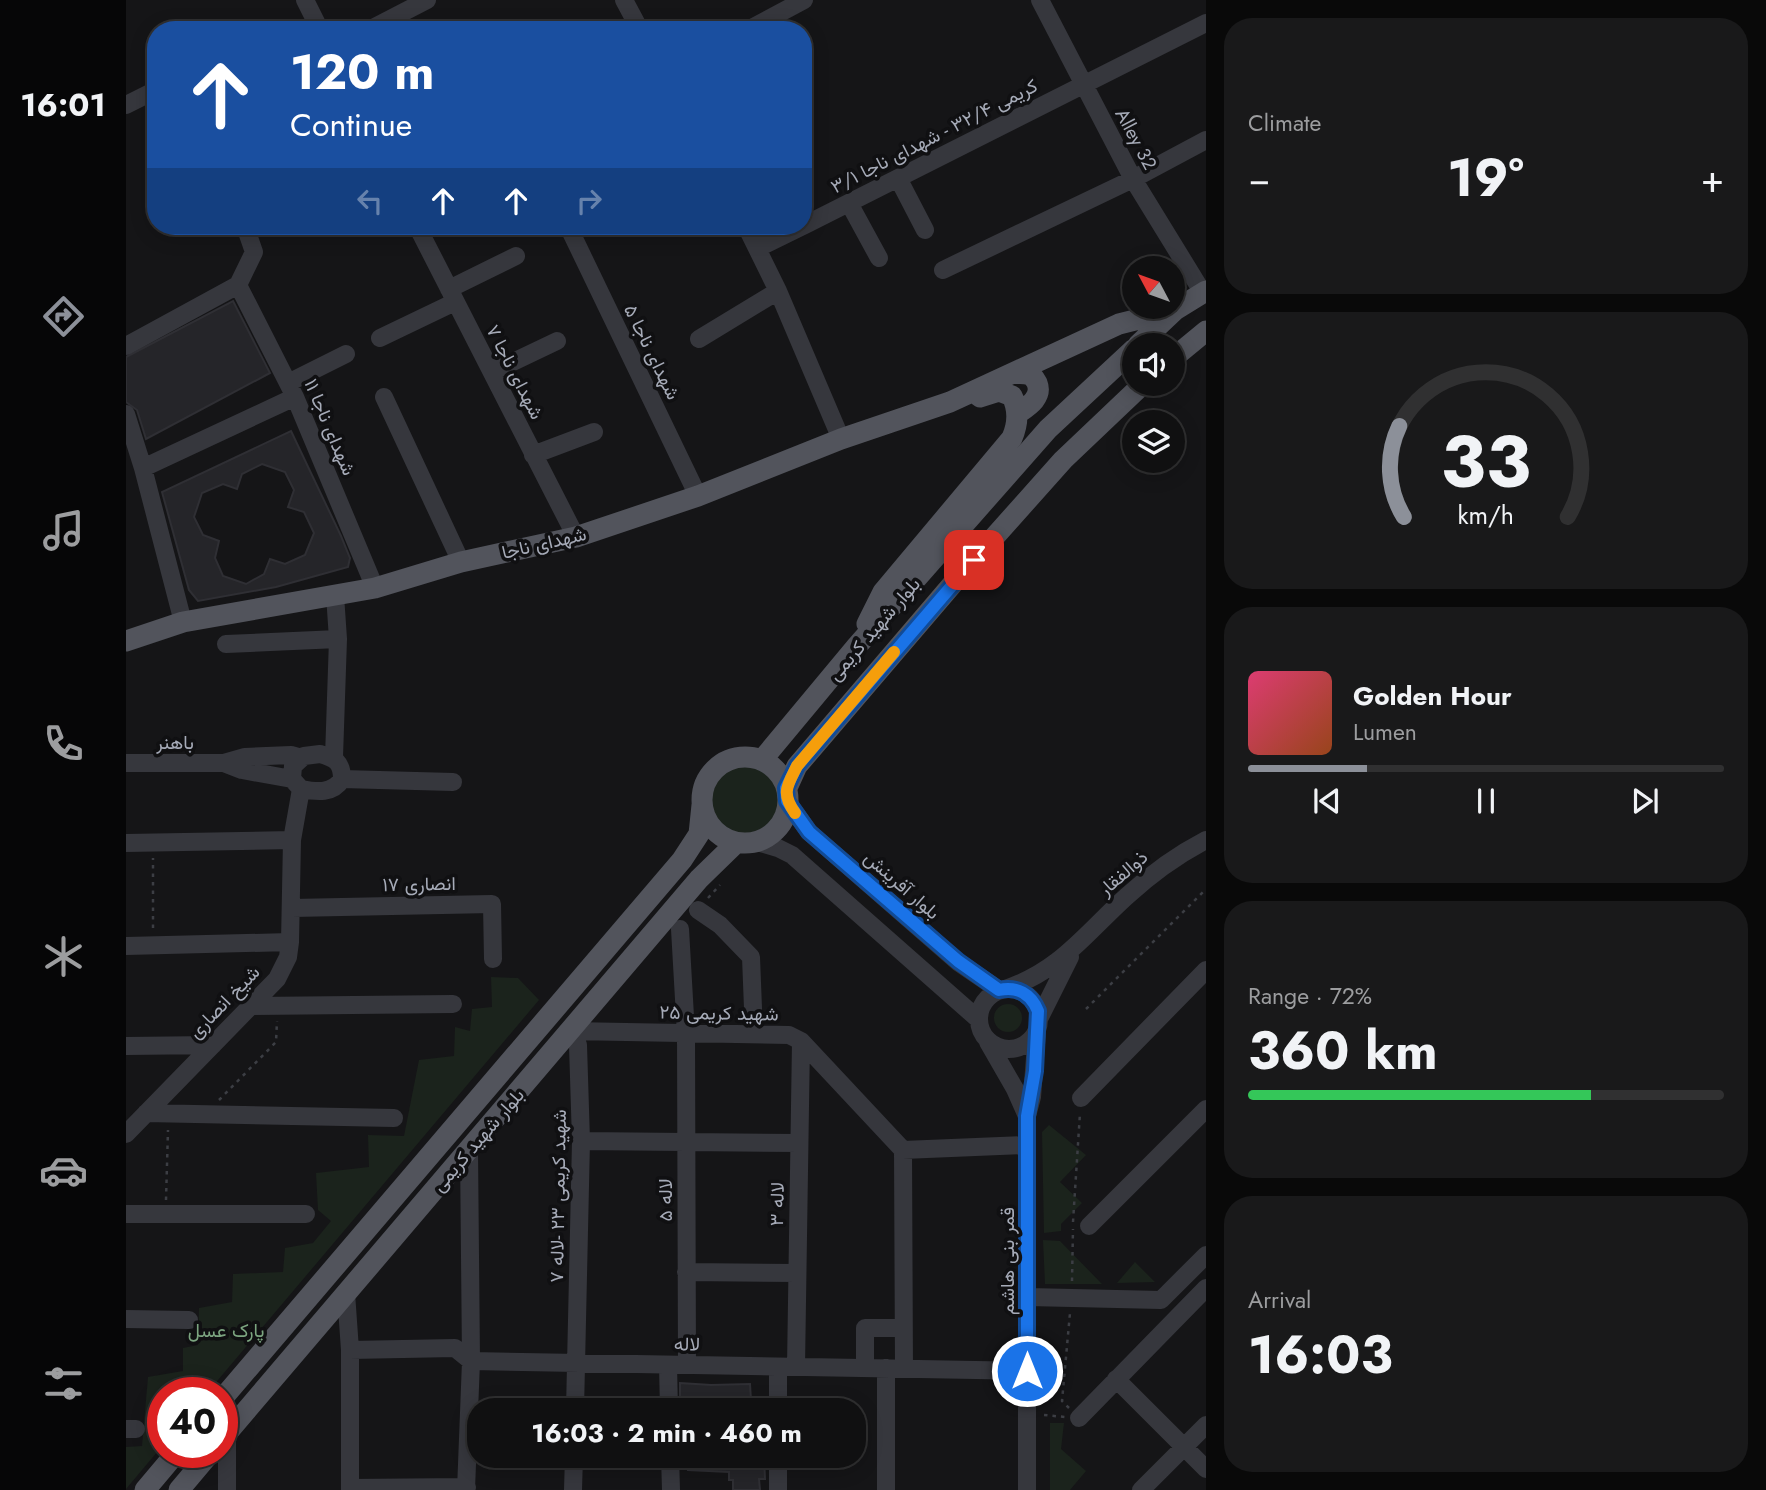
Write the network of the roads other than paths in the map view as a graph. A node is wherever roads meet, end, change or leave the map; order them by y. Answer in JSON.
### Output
{"nodes":[{"id":1,"x":305,"y":0,"type":"edge"},
{"id":2,"x":427,"y":0,"type":"edge"},
{"id":3,"x":624,"y":0,"type":"edge"},
{"id":4,"x":804,"y":0,"type":"edge"},
{"id":5,"x":1040,"y":0,"type":"edge"},
{"id":6,"x":316,"y":21,"type":"edge"},
{"id":7,"x":386,"y":21,"type":"edge"},
{"id":8,"x":635,"y":21,"type":"edge"},
{"id":9,"x":765,"y":21,"type":"edge"},
{"id":10,"x":1206,"y":23,"type":"edge"},
{"id":11,"x":1084,"y":85,"type":"junction"},
{"id":12,"x":147,"y":94,"type":"edge"},
{"id":13,"x":126,"y":105,"type":"edge"},
{"id":14,"x":1206,"y":140,"type":"edge"},
{"id":15,"x":898,"y":178,"type":"junction"},
{"id":16,"x":1133,"y":179,"type":"junction"},
{"id":17,"x":849,"y":202,"type":"junction"},
{"id":18,"x":812,"y":221,"type":"edge"},
{"id":19,"x":925,"y":230,"type":"dead end"},
{"id":20,"x":247,"y":235,"type":"edge"},
{"id":21,"x":421,"y":235,"type":"edge"},
{"id":22,"x":572,"y":235,"type":"edge"},
{"id":23,"x":751,"y":235,"type":"edge"},
{"id":24,"x":785,"y":235,"type":"edge"},
{"id":25,"x":758,"y":248,"type":"junction"},
{"id":26,"x":516,"y":256,"type":"dead end"},
{"id":27,"x":879,"y":258,"type":"dead end"},
{"id":28,"x":943,"y":270,"type":"dead end"},
{"id":29,"x":238,"y":285,"type":"junction"},
{"id":30,"x":778,"y":291,"type":"junction"},
{"id":31,"x":1204,"y":292,"type":"edge"},
{"id":32,"x":452,"y":295,"type":"junction"},
{"id":33,"x":1185,"y":304,"type":"edge"},
{"id":34,"x":1139,"y":319,"type":"edge"},
{"id":35,"x":1165,"y":319,"type":"edge"},
{"id":36,"x":1206,"y":331,"type":"edge"},
{"id":37,"x":1151,"y":333,"type":"edge"},
{"id":38,"x":380,"y":338,"type":"dead end"},
{"id":39,"x":699,"y":339,"type":"dead end"},
{"id":40,"x":557,"y":341,"type":"dead end"},
{"id":41,"x":126,"y":346,"type":"edge"},
{"id":42,"x":1185,"y":348,"type":"edge"},
{"id":43,"x":346,"y":354,"type":"dead end"},
{"id":44,"x":1122,"y":360,"type":"edge"},
{"id":45,"x":492,"y":372,"type":"junction"},
{"id":46,"x":1013,"y":373,"type":"junction"},
{"id":47,"x":292,"y":390,"type":"junction"},
{"id":48,"x":1129,"y":396,"type":"edge"},
{"id":49,"x":384,"y":397,"type":"dead end"},
{"id":50,"x":950,"y":402,"type":"junction"},
{"id":51,"x":126,"y":414,"type":"edge"},
{"id":52,"x":1017,"y":414,"type":"junction"},
{"id":53,"x":594,"y":432,"type":"dead end"},
{"id":54,"x":841,"y":439,"type":"junction"},
{"id":55,"x":533,"y":456,"type":"junction"},
{"id":56,"x":143,"y":468,"type":"junction"},
{"id":57,"x":698,"y":496,"type":"junction"},
{"id":58,"x":576,"y":537,"type":"junction"},
{"id":59,"x":461,"y":562,"type":"junction"},
{"id":60,"x":375,"y":588,"type":"junction"},
{"id":61,"x":335,"y":595,"type":"junction"},
{"id":62,"x":183,"y":622,"type":"junction"},
{"id":63,"x":338,"y":639,"type":"junction"},
{"id":64,"x":126,"y":641,"type":"edge"},
{"id":65,"x":226,"y":644,"type":"dead end"},
{"id":66,"x":856,"y":647,"type":"junction"},
{"id":67,"x":796,"y":721,"type":"junction"},
{"id":68,"x":816,"y":744,"type":"junction"},
{"id":69,"x":334,"y":757,"type":"junction"},
{"id":70,"x":302,"y":758,"type":"junction"},
{"id":71,"x":762,"y":760,"type":"junction"},
{"id":72,"x":126,"y":763,"type":"edge"},
{"id":73,"x":224,"y":763,"type":"junction"},
{"id":74,"x":342,"y":779,"type":"junction"},
{"id":75,"x":453,"y":782,"type":"dead end"},
{"id":76,"x":296,"y":784,"type":"junction"},
{"id":77,"x":787,"y":794,"type":"junction"},
{"id":78,"x":702,"y":805,"type":"junction"},
{"id":79,"x":292,"y":839,"type":"junction"},
{"id":80,"x":1206,"y":840,"type":"edge"},
{"id":81,"x":746,"y":842,"type":"junction"},
{"id":82,"x":126,"y":843,"type":"edge"},
{"id":83,"x":682,"y":860,"type":"junction"},
{"id":84,"x":699,"y":879,"type":"junction"},
{"id":85,"x":292,"y":908,"type":"junction"},
{"id":86,"x":698,"y":910,"type":"dead end"},
{"id":87,"x":680,"y":929,"type":"dead end"},
{"id":88,"x":290,"y":942,"type":"junction"},
{"id":89,"x":126,"y":946,"type":"edge"},
{"id":90,"x":1075,"y":948,"type":"junction"},
{"id":91,"x":493,"y":959,"type":"dead end"},
{"id":92,"x":1203,"y":979,"type":"edge"},
{"id":93,"x":1002,"y":990,"type":"junction"},
{"id":94,"x":453,"y":1004,"type":"dead end"},
{"id":95,"x":250,"y":1006,"type":"junction"},
{"id":96,"x":978,"y":1019,"type":"junction"},
{"id":97,"x":1038,"y":1025,"type":"junction"},
{"id":98,"x":571,"y":1031,"type":"junction"},
{"id":99,"x":686,"y":1034,"type":"junction"},
{"id":100,"x":754,"y":1034,"type":"junction"},
{"id":101,"x":801,"y":1041,"type":"junction"},
{"id":102,"x":988,"y":1042,"type":"junction"},
{"id":103,"x":213,"y":1045,"type":"junction"},
{"id":104,"x":126,"y":1046,"type":"edge"},
{"id":105,"x":1081,"y":1098,"type":"road end"},
{"id":106,"x":1206,"y":1109,"type":"edge"},
{"id":107,"x":146,"y":1113,"type":"junction"},
{"id":108,"x":1027,"y":1116,"type":"junction"},
{"id":109,"x":394,"y":1118,"type":"dead end"},
{"id":110,"x":126,"y":1134,"type":"edge"},
{"id":111,"x":581,"y":1141,"type":"junction"},
{"id":112,"x":686,"y":1142,"type":"junction"},
{"id":113,"x":799,"y":1143,"type":"junction"},
{"id":114,"x":1027,"y":1145,"type":"junction"},
{"id":115,"x":469,"y":1150,"type":"junction"},
{"id":116,"x":902,"y":1150,"type":"junction"},
{"id":117,"x":126,"y":1214,"type":"edge"},
{"id":118,"x":306,"y":1214,"type":"dead end"},
{"id":119,"x":1089,"y":1226,"type":"dead end"},
{"id":120,"x":1205,"y":1259,"type":"edge"},
{"id":121,"x":687,"y":1272,"type":"junction"},
{"id":122,"x":797,"y":1273,"type":"junction"},
{"id":123,"x":1206,"y":1288,"type":"edge"},
{"id":124,"x":346,"y":1293,"type":"junction"},
{"id":125,"x":1028,"y":1297,"type":"junction"},
{"id":126,"x":126,"y":1318,"type":"edge"},
{"id":127,"x":189,"y":1320,"type":"dead end"},
{"id":128,"x":903,"y":1328,"type":"junction"},
{"id":129,"x":349,"y":1350,"type":"junction"},
{"id":130,"x":471,"y":1360,"type":"junction"},
{"id":131,"x":576,"y":1363,"type":"junction"},
{"id":132,"x":668,"y":1365,"type":"junction"},
{"id":133,"x":687,"y":1365,"type":"junction"},
{"id":134,"x":787,"y":1367,"type":"junction"},
{"id":135,"x":865,"y":1368,"type":"junction"},
{"id":136,"x":895,"y":1369,"type":"junction"},
{"id":137,"x":1027,"y":1371,"type":"junction"},
{"id":138,"x":1116,"y":1379,"type":"junction"},
{"id":139,"x":238,"y":1380,"type":"edge"},
{"id":140,"x":575,"y":1398,"type":"edge"},
{"id":141,"x":669,"y":1398,"type":"edge"},
{"id":142,"x":781,"y":1398,"type":"edge"},
{"id":143,"x":1079,"y":1418,"type":"road end"},
{"id":144,"x":238,"y":1420,"type":"edge"},
{"id":145,"x":1206,"y":1425,"type":"edge"},
{"id":146,"x":1184,"y":1447,"type":"junction"},
{"id":147,"x":164,"y":1468,"type":"edge"},
{"id":148,"x":198,"y":1468,"type":"edge"},
{"id":149,"x":226,"y":1468,"type":"edge"},
{"id":150,"x":574,"y":1468,"type":"edge"},
{"id":151,"x":670,"y":1468,"type":"edge"},
{"id":152,"x":778,"y":1468,"type":"edge"},
{"id":153,"x":1206,"y":1469,"type":"edge"},
{"id":154,"x":350,"y":1489,"type":"edge"},
{"id":155,"x":466,"y":1489,"type":"edge"},
{"id":156,"x":145,"y":1490,"type":"edge"},
{"id":157,"x":179,"y":1490,"type":"edge"},
{"id":158,"x":227,"y":1490,"type":"edge"},
{"id":159,"x":573,"y":1490,"type":"edge"},
{"id":160,"x":671,"y":1490,"type":"edge"},
{"id":161,"x":778,"y":1490,"type":"edge"},
{"id":162,"x":886,"y":1490,"type":"edge"},
{"id":163,"x":1027,"y":1490,"type":"edge"},
{"id":164,"x":1141,"y":1490,"type":"edge"}],
"edges":[{"from":1,"to":6,"type":"street"},
{"from":2,"to":7,"type":"street"},
{"from":3,"to":8,"type":"street"},
{"from":4,"to":9,"type":"street"},
{"from":5,"to":11,"type":"street","name":"Alley 32"},
{"from":10,"to":11,"type":"street","name":"کریمی ۳۲/۴ - شهدای ناجا ۳/۱"},
{"from":11,"to":15,"type":"street","name":"کریمی ۳۲/۴ - شهدای ناجا ۳/۱"},
{"from":11,"to":16,"type":"street","name":"Alley 32"},
{"from":12,"to":13,"type":"street"},
{"from":14,"to":16,"type":"street"},
{"from":15,"to":17,"type":"street","name":"کریمی ۳۲/۴ - شهدای ناجا ۳/۱"},
{"from":15,"to":19,"type":"street"},
{"from":16,"to":28,"type":"street"},
{"from":16,"to":31,"type":"street","name":"Alley 32"},
{"from":17,"to":18,"type":"street","name":"کریمی ۳۲/۴ - شهدای ناجا ۳/۱"},
{"from":17,"to":27,"type":"street"},
{"from":20,"to":29,"type":"street"},
{"from":21,"to":32,"type":"street","name":"شهدای ناجا ۷"},
{"from":22,"to":57,"type":"street","name":"شهدای ناجا ۵"},
{"from":23,"to":25,"type":"street"},
{"from":24,"to":25,"type":"street","name":"کریمی ۳۲/۴ - شهدای ناجا ۳/۱"},
{"from":25,"to":30,"type":"street"},
{"from":26,"to":32,"type":"street"},
{"from":29,"to":41,"type":"street"},
{"from":29,"to":47,"type":"street","name":"شهدای ناجا ۱۱"},
{"from":30,"to":39,"type":"street"},
{"from":30,"to":54,"type":"street"},
{"from":31,"to":33,"type":"main road"},
{"from":32,"to":38,"type":"street"},
{"from":32,"to":45,"type":"street","name":"شهدای ناجا ۷"},
{"from":34,"to":46,"type":"main road","name":"شهدای ناجا"},
{"from":35,"to":37,"type":"main road"},
{"from":36,"to":42,"type":"main road"},
{"from":40,"to":45,"type":"street"},
{"from":43,"to":47,"type":"street"},
{"from":44,"to":66,"type":"main road","name":"بلوار شهید کریمی"},
{"from":45,"to":55,"type":"street","name":"شهدای ناجا ۷"},
{"from":46,"to":50,"type":"main road","name":"شهدای ناجا"},
{"from":46,"to":52,"type":"main road"},
{"from":47,"to":56,"type":"street"},
{"from":47,"to":60,"type":"street","name":"شهدای ناجا ۱۱"},
{"from":48,"to":68,"type":"main road","name":"بلوار شهید کریمی"},
{"from":49,"to":59,"type":"street"},
{"from":50,"to":52,"type":"main road","name":"شهدای ناجا"},
{"from":50,"to":54,"type":"main road","name":"شهدای ناجا"},
{"from":51,"to":56,"type":"street"},
{"from":52,"to":66,"type":"main road"},
{"from":53,"to":55,"type":"street"},
{"from":54,"to":57,"type":"main road","name":"شهدای ناجا"},
{"from":55,"to":58,"type":"street","name":"شهدای ناجا ۷"},
{"from":56,"to":62,"type":"street"},
{"from":57,"to":58,"type":"main road","name":"شهدای ناجا"},
{"from":58,"to":59,"type":"main road","name":"شهدای ناجا"},
{"from":59,"to":60,"type":"main road","name":"شهدای ناجا"},
{"from":60,"to":61,"type":"main road","name":"شهدای ناجا"},
{"from":61,"to":62,"type":"main road","name":"شهدای ناجا"},
{"from":61,"to":63,"type":"street"},
{"from":62,"to":64,"type":"main road","name":"شهدای ناجا"},
{"from":63,"to":65,"type":"street"},
{"from":63,"to":69,"type":"street"},
{"from":66,"to":67,"type":"main road","name":"بلوار شهید کریمی"},
{"from":67,"to":68,"type":"main road"},
{"from":67,"to":71,"type":"main road","name":"بلوار شهید کریمی"},
{"from":68,"to":77,"type":"main road","name":"بلوار شهید کریمی"},
{"from":69,"to":70,"type":"street"},
{"from":69,"to":74,"type":"street"},
{"from":70,"to":73,"type":"street","name":"باهنر"},
{"from":70,"to":76,"type":"street"},
{"from":71,"to":77,"type":"main road"},
{"from":71,"to":78,"type":"main road"},
{"from":72,"to":73,"type":"street","name":"باهنر"},
{"from":73,"to":76,"type":"street","name":"باهنر"},
{"from":74,"to":75,"type":"street"},
{"from":74,"to":76,"type":"street"},
{"from":76,"to":79,"type":"street","name":"شیخ انصاری"},
{"from":77,"to":81,"type":"main road"},
{"from":77,"to":93,"type":"street","name":"بلوار آفرینش"},
{"from":78,"to":81,"type":"main road"},
{"from":78,"to":83,"type":"main road","name":"بلوار شهید کریمی"},
{"from":79,"to":82,"type":"street"},
{"from":79,"to":85,"type":"street","name":"شیخ انصاری"},
{"from":80,"to":90,"type":"street","name":"ذوالفقار"},
{"from":81,"to":84,"type":"main road","name":"بلوار شهید کریمی"},
{"from":81,"to":96,"type":"street"},
{"from":83,"to":84,"type":"main road"},
{"from":83,"to":139,"type":"main road","name":"بلوار شهید کریمی"},
{"from":84,"to":98,"type":"main road","name":"بلوار شهید کریمی"},
{"from":85,"to":88,"type":"street","name":"شیخ انصاری"},
{"from":85,"to":91,"type":"street","name":"انصاری ۱۷"},
{"from":86,"to":100,"type":"street"},
{"from":87,"to":99,"type":"street","name":"لاله ۵"},
{"from":88,"to":89,"type":"street"},
{"from":88,"to":95,"type":"street","name":"شیخ انصاری"},
{"from":90,"to":93,"type":"street"},
{"from":90,"to":97,"type":"street"},
{"from":92,"to":105,"type":"street"},
{"from":93,"to":96,"type":"street"},
{"from":93,"to":97,"type":"street"},
{"from":94,"to":95,"type":"street"},
{"from":95,"to":103,"type":"street","name":"شیخ انصاری"},
{"from":96,"to":102,"type":"street"},
{"from":97,"to":102,"type":"street"},
{"from":97,"to":108,"type":"street"},
{"from":98,"to":99,"type":"street","name":"شهید کریمی ۲۵"},
{"from":98,"to":111,"type":"street","name":"شهید کریمی ۲۳ -لاله ۷"},
{"from":98,"to":115,"type":"main road","name":"بلوار شهید کریمی"},
{"from":99,"to":100,"type":"street","name":"شهید کریمی ۲۵"},
{"from":99,"to":112,"type":"street","name":"لاله ۵"},
{"from":100,"to":101,"type":"street","name":"شهید کریمی ۲۵"},
{"from":101,"to":113,"type":"street","name":"لاله ۳"},
{"from":101,"to":116,"type":"street","name":"شهید کریمی ۲۵"},
{"from":102,"to":108,"type":"street"},
{"from":103,"to":104,"type":"street"},
{"from":103,"to":107,"type":"street","name":"شیخ انصاری"},
{"from":106,"to":119,"type":"street"},
{"from":107,"to":109,"type":"street"},
{"from":107,"to":110,"type":"street","name":"شیخ انصاری"},
{"from":108,"to":114,"type":"street","name":"قمر بنی هاشم"},
{"from":111,"to":112,"type":"street"},
{"from":111,"to":131,"type":"street","name":"شهید کریمی ۲۳ -لاله ۷"},
{"from":112,"to":113,"type":"street"},
{"from":112,"to":121,"type":"street","name":"لاله ۵"},
{"from":113,"to":122,"type":"street","name":"لاله ۳"},
{"from":114,"to":116,"type":"street"},
{"from":114,"to":125,"type":"street","name":"قمر بنی هاشم"},
{"from":115,"to":124,"type":"main road","name":"بلوار شهید کریمی"},
{"from":115,"to":130,"type":"street"},
{"from":116,"to":128,"type":"street"},
{"from":117,"to":118,"type":"street"},
{"from":120,"to":125,"type":"street"},
{"from":121,"to":122,"type":"street"},
{"from":121,"to":133,"type":"street","name":"لاله ۵"},
{"from":122,"to":134,"type":"street","name":"لاله ۳"},
{"from":123,"to":138,"type":"street"},
{"from":124,"to":129,"type":"street"},
{"from":124,"to":144,"type":"main road","name":"بلوار شهید کریمی"},
{"from":125,"to":137,"type":"street","name":"قمر بنی هاشم"},
{"from":126,"to":127,"type":"street"},
{"from":128,"to":135,"type":"street"},
{"from":128,"to":136,"type":"street"},
{"from":129,"to":130,"type":"street","name":"لاله"},
{"from":129,"to":154,"type":"street"},
{"from":130,"to":131,"type":"street","name":"لاله"},
{"from":130,"to":155,"type":"street"},
{"from":131,"to":132,"type":"street","name":"لاله"},
{"from":131,"to":140,"type":"street","name":"شهید کریمی ۲۳ -لاله ۷"},
{"from":132,"to":133,"type":"street","name":"لاله"},
{"from":132,"to":141,"type":"street"},
{"from":133,"to":134,"type":"street","name":"لاله"},
{"from":134,"to":135,"type":"street","name":"لاله"},
{"from":134,"to":142,"type":"street","name":"لاله ۳"},
{"from":135,"to":136,"type":"street","name":"لاله"},
{"from":136,"to":137,"type":"street","name":"لاله"},
{"from":136,"to":162,"type":"street"},
{"from":137,"to":163,"type":"street","name":"قمر بنی هاشم"},
{"from":138,"to":143,"type":"street"},
{"from":138,"to":146,"type":"street"},
{"from":145,"to":146,"type":"street"},
{"from":146,"to":153,"type":"street"},
{"from":146,"to":164,"type":"street"},
{"from":147,"to":156,"type":"main road"},
{"from":148,"to":157,"type":"main road"},
{"from":149,"to":158,"type":"street"},
{"from":150,"to":159,"type":"street"},
{"from":151,"to":160,"type":"street"},
{"from":152,"to":161,"type":"street"},
{"from":154,"to":155,"type":"street"}]}
